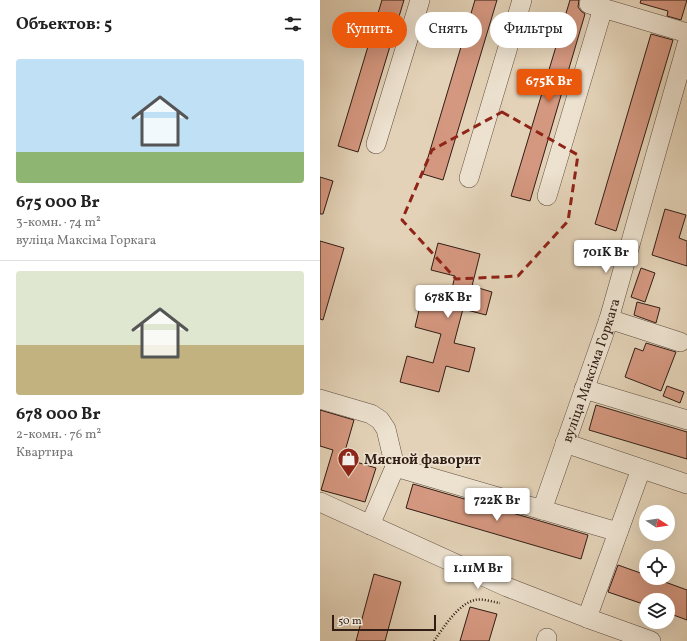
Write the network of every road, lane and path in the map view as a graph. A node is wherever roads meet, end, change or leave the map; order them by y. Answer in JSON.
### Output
{"nodes":[{"id":1,"x":420,"y":0,"type":"edge"},
{"id":2,"x":522,"y":0,"type":"edge"},
{"id":3,"x":687,"y":33,"type":"edge"},
{"id":4,"x":687,"y":44,"type":"edge"},
{"id":5,"x":682,"y":78,"type":"edge"},
{"id":6,"x":376,"y":144,"type":"dead end"},
{"id":7,"x":469,"y":178,"type":"dead end"},
{"id":8,"x":547,"y":196,"type":"dead end"},
{"id":9,"x":609,"y":319,"type":"junction"},
{"id":10,"x":680,"y":342,"type":"dead end"},
{"id":11,"x":584,"y":389,"type":"junction"},
{"id":12,"x":320,"y":399,"type":"edge"},
{"id":13,"x":687,"y":420,"type":"edge"},
{"id":14,"x":564,"y":443,"type":"junction"},
{"id":15,"x":395,"y":467,"type":"junction"},
{"id":16,"x":640,"y":469,"type":"junction"},
{"id":17,"x":687,"y":484,"type":"edge"},
{"id":18,"x":320,"y":502,"type":"edge"},
{"id":19,"x":542,"y":510,"type":"junction"},
{"id":20,"x":370,"y":525,"type":"junction"},
{"id":21,"x":618,"y":532,"type":"junction"},
{"id":22,"x":504,"y":603,"type":"dead end"},
{"id":23,"x":587,"y":618,"type":"junction"},
{"id":24,"x":434,"y":641,"type":"edge"},
{"id":25,"x":651,"y":641,"type":"edge"}],
"edges":[{"from":1,"to":6,"type":"street"},
{"from":2,"to":7,"type":"street"},
{"from":3,"to":8,"type":"street"},
{"from":4,"to":5,"type":"street","name":"вуліца Максіма Горкага"},
{"from":5,"to":9,"type":"street","name":"вуліца Максіма Горкага"},
{"from":9,"to":10,"type":"street"},
{"from":9,"to":11,"type":"street","name":"вуліца Максіма Горкага"},
{"from":11,"to":13,"type":"street"},
{"from":11,"to":14,"type":"street","name":"вуліца Максіма Горкага"},
{"from":12,"to":15,"type":"street"},
{"from":14,"to":16,"type":"street"},
{"from":14,"to":19,"type":"street","name":"вуліца Максіма Горкага"},
{"from":15,"to":19,"type":"street"},
{"from":15,"to":20,"type":"street"},
{"from":16,"to":17,"type":"street"},
{"from":16,"to":21,"type":"street"},
{"from":18,"to":20,"type":"street"},
{"from":19,"to":21,"type":"street"},
{"from":20,"to":23,"type":"street"},
{"from":21,"to":23,"type":"street"},
{"from":22,"to":24,"type":"path"},
{"from":23,"to":25,"type":"street"}]}
